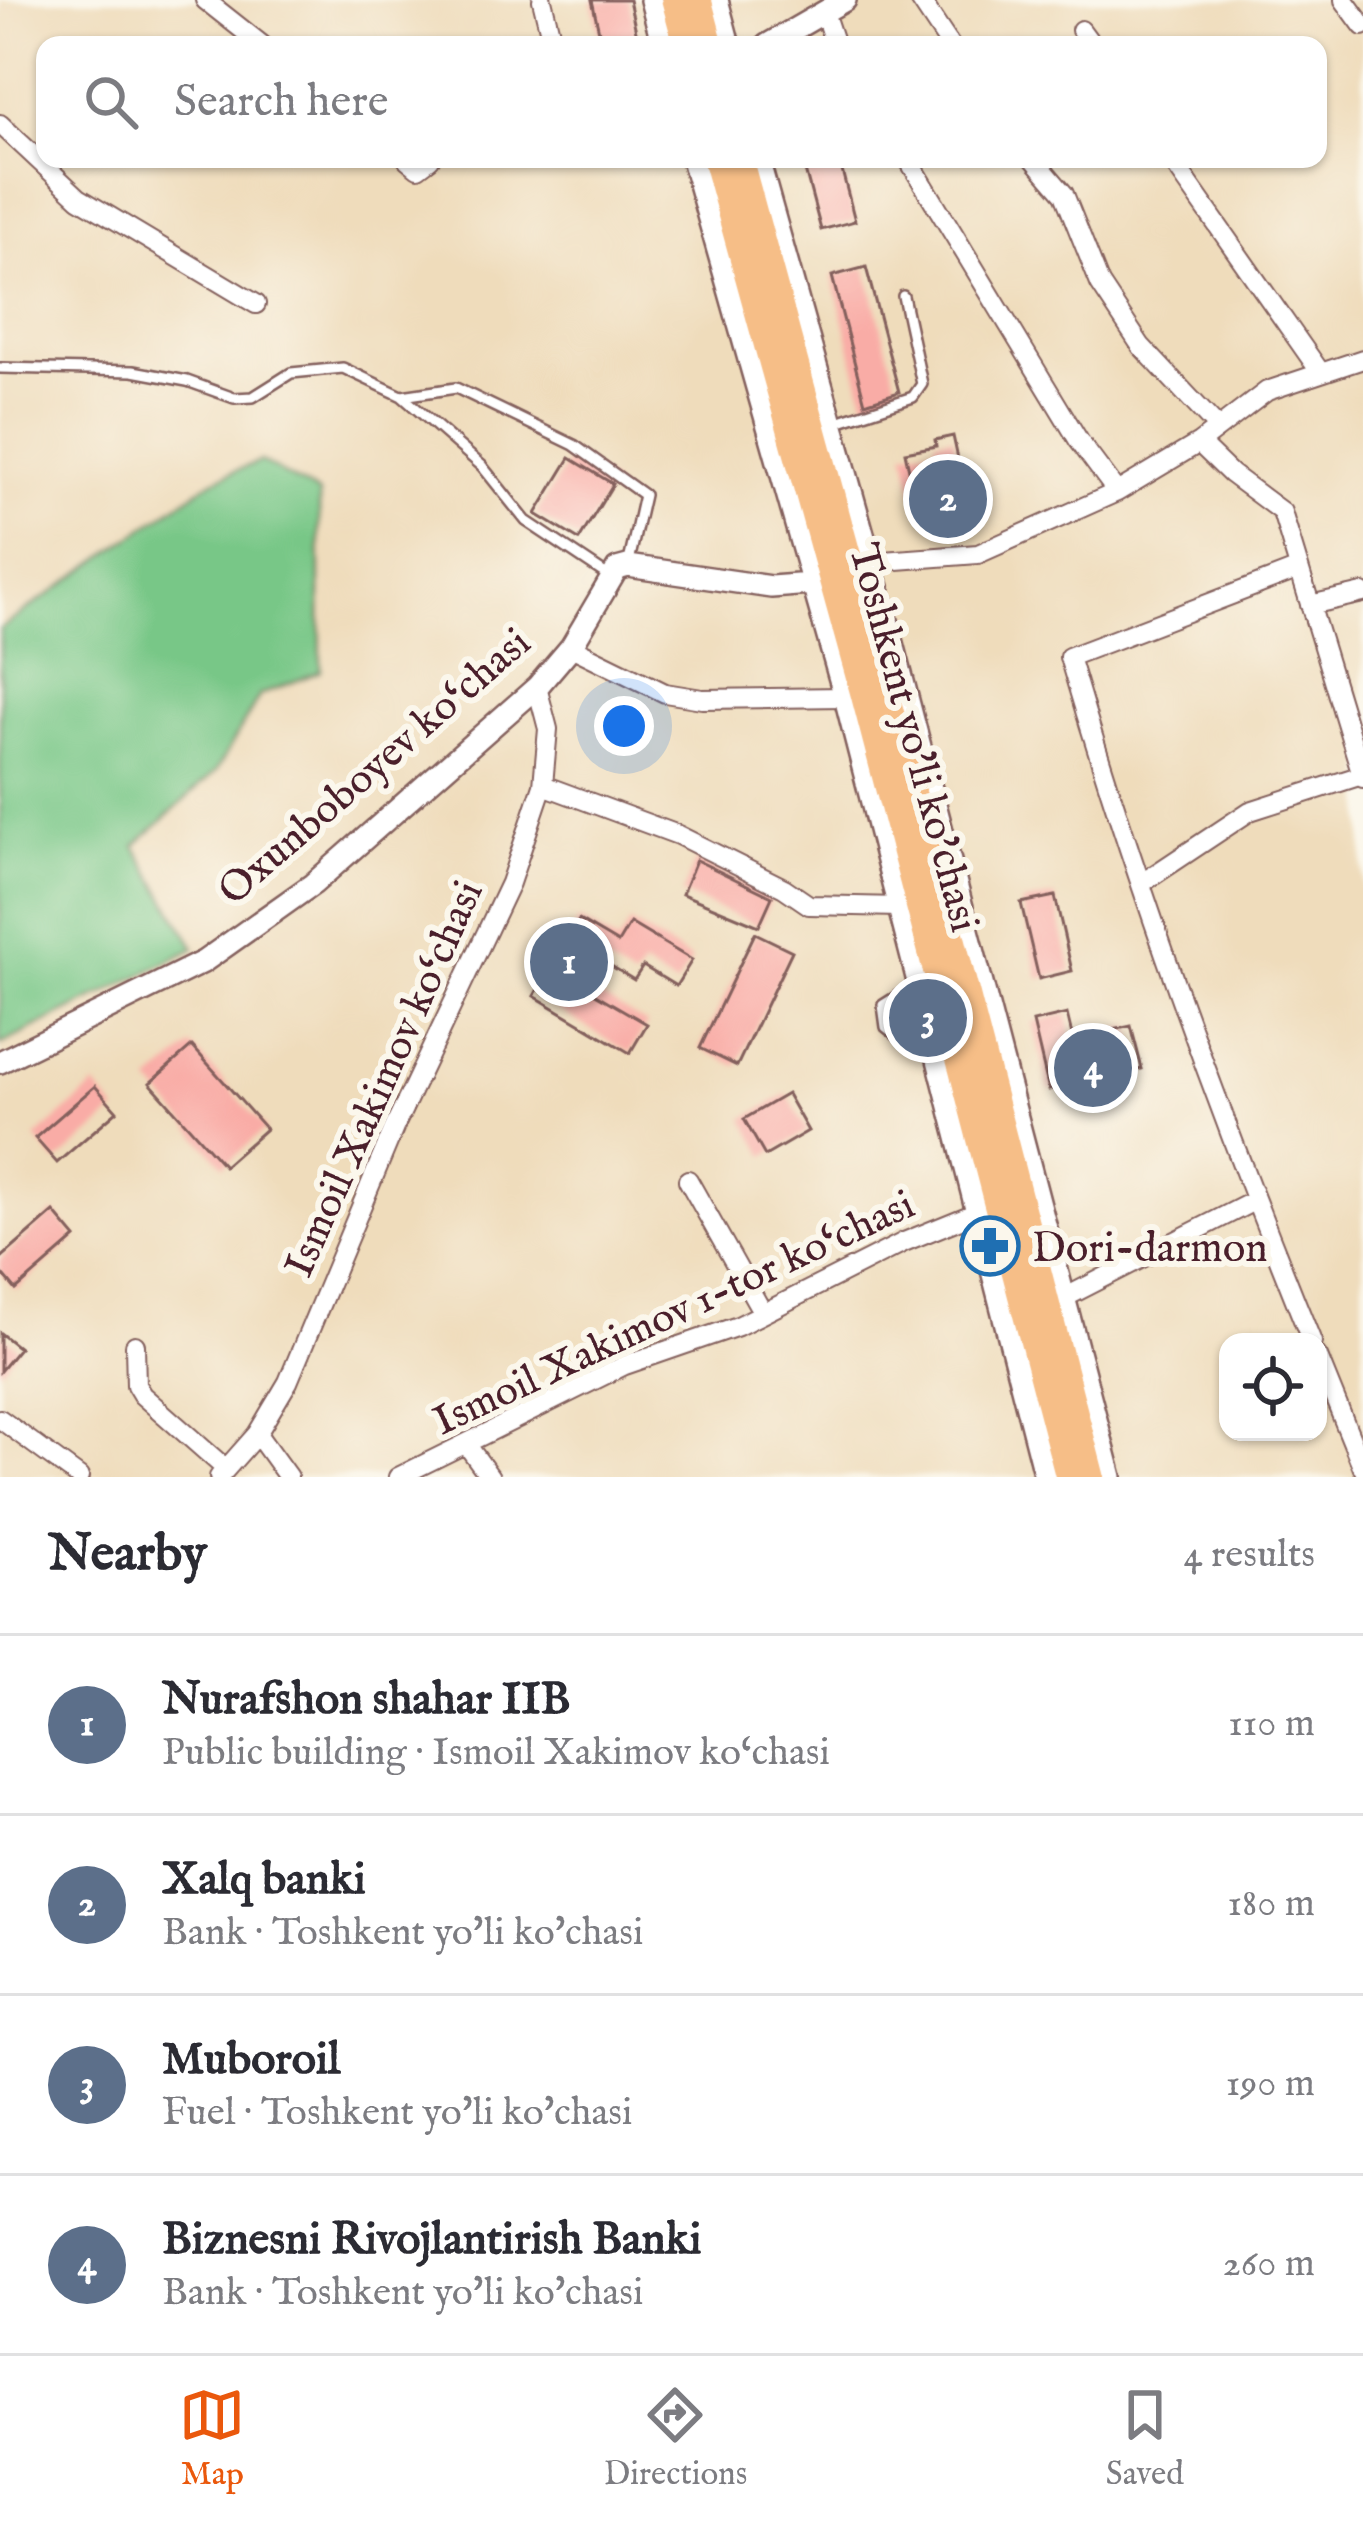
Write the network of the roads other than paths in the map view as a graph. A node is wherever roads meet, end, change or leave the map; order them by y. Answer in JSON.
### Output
{"nodes":[{"id":1,"x":206,"y":0,"type":"edge"},
{"id":2,"x":542,"y":0,"type":"edge"},
{"id":3,"x":651,"y":0,"type":"edge"},
{"id":4,"x":675,"y":0,"type":"edge"},
{"id":5,"x":698,"y":0,"type":"edge"},
{"id":6,"x":717,"y":0,"type":"edge"},
{"id":7,"x":845,"y":0,"type":"edge"},
{"id":8,"x":920,"y":0,"type":"edge"},
{"id":9,"x":1344,"y":0,"type":"edge"},
{"id":10,"x":825,"y":15,"type":"junction"},
{"id":11,"x":1363,"y":26,"type":"edge"},
{"id":12,"x":251,"y":36,"type":"edge"},
{"id":13,"x":551,"y":36,"type":"edge"},
{"id":14,"x":660,"y":36,"type":"edge"},
{"id":15,"x":685,"y":36,"type":"edge"},
{"id":16,"x":708,"y":36,"type":"edge"},
{"id":17,"x":727,"y":36,"type":"edge"},
{"id":18,"x":784,"y":36,"type":"edge"},
{"id":19,"x":832,"y":36,"type":"edge"},
{"id":20,"x":944,"y":36,"type":"edge"},
{"id":21,"x":0,"y":124,"type":"edge"},
{"id":22,"x":36,"y":158,"type":"edge"},
{"id":23,"x":47,"y":168,"type":"edge"},
{"id":24,"x":699,"y":168,"type":"edge"},
{"id":25,"x":719,"y":168,"type":"edge"},
{"id":26,"x":742,"y":168,"type":"edge"},
{"id":27,"x":760,"y":168,"type":"edge"},
{"id":28,"x":913,"y":168,"type":"edge"},
{"id":29,"x":1042,"y":168,"type":"edge"},
{"id":30,"x":1178,"y":168,"type":"edge"},
{"id":31,"x":902,"y":296,"type":"dead end"},
{"id":32,"x":256,"y":304,"type":"dead end"},
{"id":33,"x":1363,"y":359,"type":"edge"},
{"id":34,"x":0,"y":368,"type":"edge"},
{"id":35,"x":1321,"y":373,"type":"junction"},
{"id":36,"x":402,"y":396,"type":"junction"},
{"id":37,"x":831,"y":424,"type":"junction"},
{"id":38,"x":1218,"y":428,"type":"junction"},
{"id":39,"x":1199,"y":443,"type":"junction"},
{"id":40,"x":1117,"y":492,"type":"junction"},
{"id":41,"x":1299,"y":568,"type":"junction"},
{"id":42,"x":619,"y":571,"type":"junction"},
{"id":43,"x":841,"y":572,"type":"junction"},
{"id":44,"x":1363,"y":592,"type":"edge"},
{"id":45,"x":1310,"y":605,"type":"junction"},
{"id":46,"x":571,"y":647,"type":"junction"},
{"id":47,"x":536,"y":686,"type":"junction"},
{"id":48,"x":845,"y":697,"type":"junction"},
{"id":49,"x":1362,"y":776,"type":"edge"},
{"id":50,"x":544,"y":785,"type":"junction"},
{"id":51,"x":1142,"y":883,"type":"junction"},
{"id":52,"x":949,"y":895,"type":"junction"},
{"id":53,"x":900,"y":908,"type":"junction"},
{"id":54,"x":920,"y":983,"type":"junction"},
{"id":55,"x":934,"y":1036,"type":"junction"},
{"id":56,"x":0,"y":1063,"type":"edge"},
{"id":57,"x":688,"y":1180,"type":"dead end"},
{"id":58,"x":1254,"y":1201,"type":"junction"},
{"id":59,"x":980,"y":1211,"type":"junction"},
{"id":60,"x":1066,"y":1297,"type":"junction"},
{"id":61,"x":763,"y":1313,"type":"junction"},
{"id":62,"x":1308,"y":1333,"type":"edge"},
{"id":63,"x":135,"y":1345,"type":"dead end"},
{"id":64,"x":1327,"y":1380,"type":"edge"},
{"id":65,"x":0,"y":1419,"type":"edge"},
{"id":66,"x":257,"y":1434,"type":"junction"},
{"id":67,"x":467,"y":1445,"type":"junction"},
{"id":68,"x":1042,"y":1464,"type":"edge"},
{"id":69,"x":1363,"y":1468,"type":"edge"},
{"id":70,"x":223,"y":1473,"type":"edge"},
{"id":71,"x":79,"y":1477,"type":"edge"},
{"id":72,"x":287,"y":1477,"type":"edge"},
{"id":73,"x":398,"y":1477,"type":"edge"},
{"id":74,"x":490,"y":1477,"type":"edge"},
{"id":75,"x":1068,"y":1477,"type":"edge"},
{"id":76,"x":1091,"y":1477,"type":"edge"},
{"id":77,"x":1111,"y":1477,"type":"edge"}],
"edges":[{"from":1,"to":12,"type":"street"},
{"from":2,"to":13,"type":"street"},
{"from":3,"to":14,"type":"street"},
{"from":4,"to":15,"type":"main road"},
{"from":5,"to":16,"type":"main road"},
{"from":6,"to":17,"type":"street"},
{"from":7,"to":10,"type":"street"},
{"from":8,"to":20,"type":"street"},
{"from":9,"to":11,"type":"street"},
{"from":10,"to":18,"type":"street"},
{"from":10,"to":19,"type":"street"},
{"from":21,"to":22,"type":"street"},
{"from":23,"to":32,"type":"street"},
{"from":24,"to":43,"type":"street"},
{"from":25,"to":43,"type":"main road","name":"Toshkent yo'li ko'chasi"},
{"from":26,"to":43,"type":"main road","name":"Toshkent yo'li ko'chasi"},
{"from":27,"to":37,"type":"street"},
{"from":28,"to":40,"type":"street"},
{"from":29,"to":38,"type":"street"},
{"from":30,"to":35,"type":"street"},
{"from":31,"to":37,"type":"lane"},
{"from":33,"to":35,"type":"street"},
{"from":34,"to":36,"type":"lane"},
{"from":35,"to":38,"type":"street"},
{"from":36,"to":42,"type":"lane"},
{"from":36,"to":42,"type":"lane"},
{"from":37,"to":43,"type":"street"},
{"from":38,"to":39,"type":"street"},
{"from":39,"to":40,"type":"street"},
{"from":39,"to":41,"type":"street"},
{"from":40,"to":43,"type":"street"},
{"from":41,"to":45,"type":"street"},
{"from":41,"to":51,"type":"street"},
{"from":42,"to":43,"type":"street"},
{"from":42,"to":46,"type":"street","name":"Oxunboboyev ko‘chasi"},
{"from":43,"to":48,"type":"street"},
{"from":43,"to":52,"type":"main road","name":"Toshkent yo'li ko'chasi"},
{"from":43,"to":75,"type":"main road","name":"Toshkent yo'li ko'chasi"},
{"from":44,"to":45,"type":"street"},
{"from":45,"to":49,"type":"street"},
{"from":46,"to":47,"type":"street","name":"Oxunboboyev ko‘chasi"},
{"from":46,"to":48,"type":"street"},
{"from":47,"to":50,"type":"street","name":"Ismoil Xakimov ko‘chasi"},
{"from":47,"to":56,"type":"street","name":"Oxunboboyev ko‘chasi"},
{"from":48,"to":53,"type":"street"},
{"from":49,"to":51,"type":"street"},
{"from":50,"to":53,"type":"street"},
{"from":50,"to":66,"type":"street","name":"Ismoil Xakimov ko‘chasi"},
{"from":51,"to":58,"type":"street"},
{"from":52,"to":60,"type":"street"},
{"from":52,"to":76,"type":"main road","name":"Toshkent yo'li ko'chasi"},
{"from":53,"to":54,"type":"street"},
{"from":54,"to":55,"type":"street"},
{"from":54,"to":55,"type":"lane"},
{"from":55,"to":59,"type":"street"},
{"from":57,"to":61,"type":"street"},
{"from":58,"to":60,"type":"street"},
{"from":58,"to":62,"type":"street"},
{"from":59,"to":61,"type":"street","name":"Ismoil Xakimov 1-tor ko‘chasi"},
{"from":59,"to":68,"type":"street"},
{"from":60,"to":77,"type":"street"},
{"from":61,"to":67,"type":"street","name":"Ismoil Xakimov 1-tor ko‘chasi"},
{"from":63,"to":70,"type":"street"},
{"from":64,"to":69,"type":"street"},
{"from":65,"to":71,"type":"street"},
{"from":66,"to":70,"type":"street","name":"Ismoil Xakimov ko‘chasi"},
{"from":66,"to":72,"type":"street"},
{"from":67,"to":73,"type":"street","name":"Ismoil Xakimov 1-tor ko‘chasi"},
{"from":67,"to":74,"type":"street"},
{"from":68,"to":75,"type":"main road"}]}
